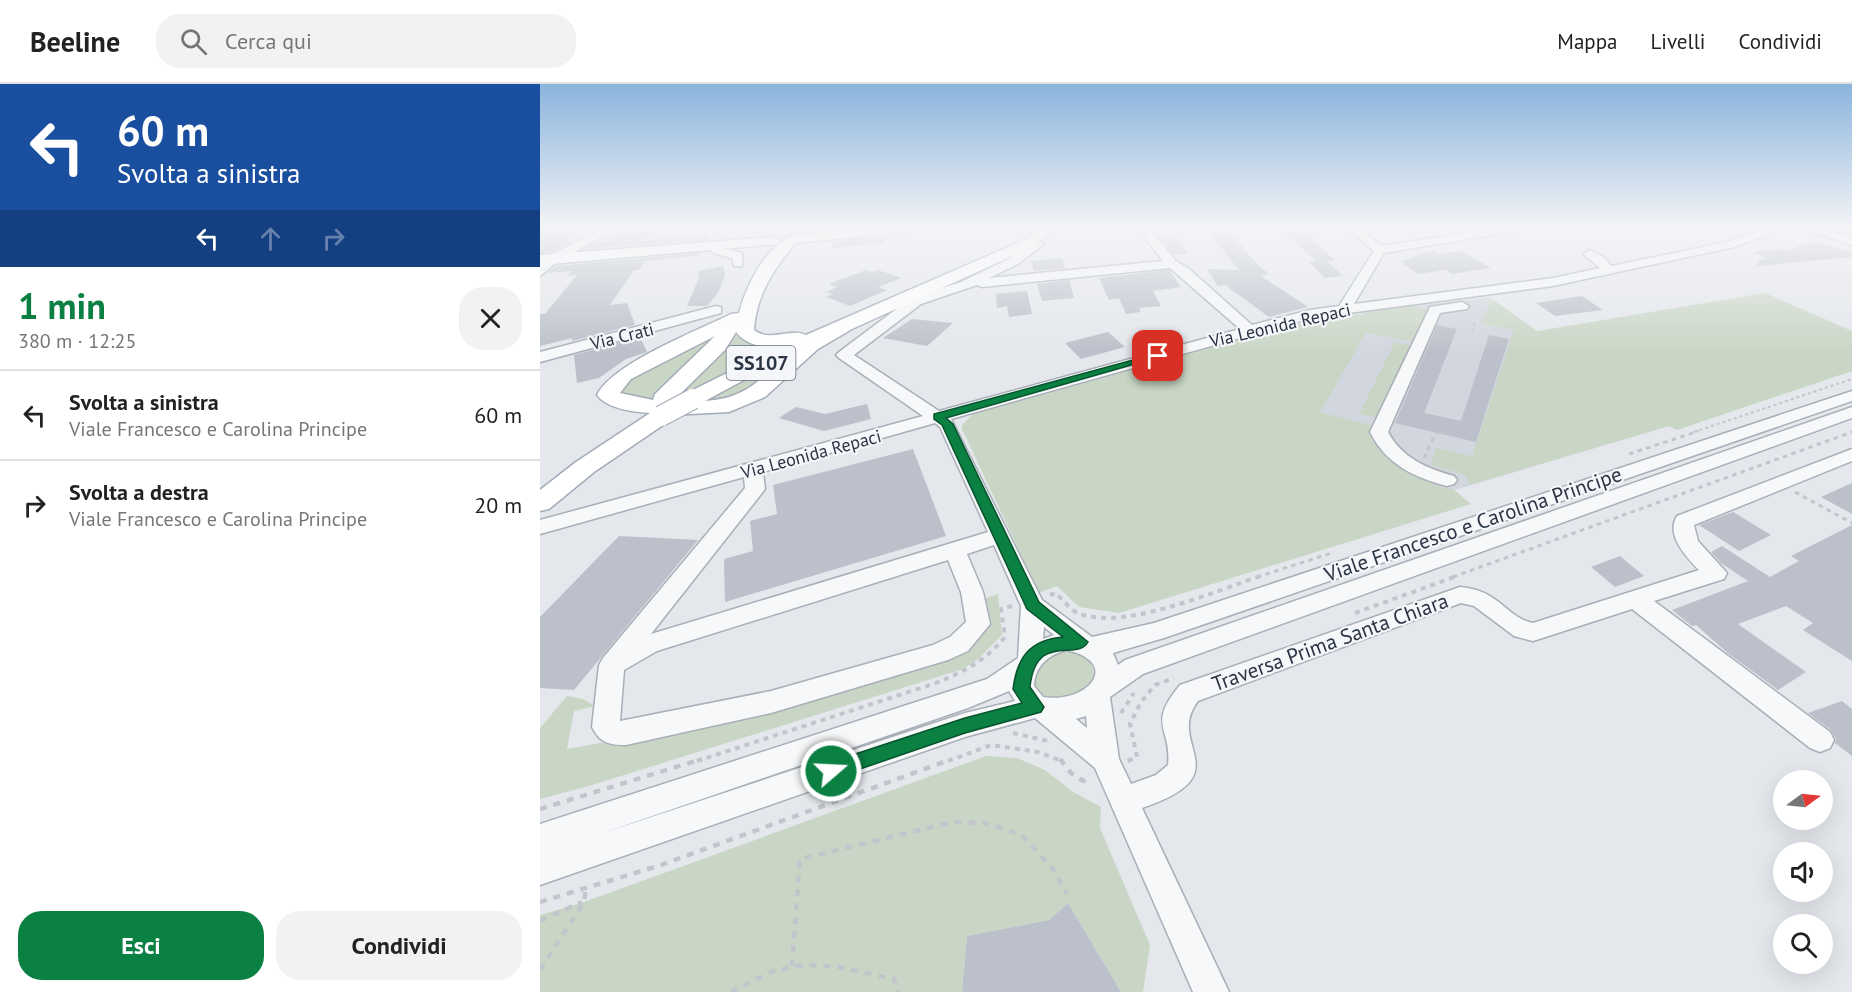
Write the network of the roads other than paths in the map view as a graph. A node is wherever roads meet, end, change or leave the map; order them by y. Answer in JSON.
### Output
{"nodes":[{"id":1,"x":768,"y":268,"type":"edge"},
{"id":2,"x":983,"y":268,"type":"edge"},
{"id":3,"x":986,"y":268,"type":"edge"},
{"id":4,"x":994,"y":268,"type":"edge"},
{"id":5,"x":1111,"y":268,"type":"edge"},
{"id":6,"x":1179,"y":268,"type":"edge"},
{"id":7,"x":1369,"y":268,"type":"edge"},
{"id":8,"x":1607,"y":268,"type":"edge"},
{"id":9,"x":1621,"y":268,"type":"edge"},
{"id":10,"x":1609,"y":271,"type":"junction"},
{"id":11,"x":964,"y":279,"type":"junction"},
{"id":12,"x":1475,"y":292,"type":"junction"},
{"id":13,"x":911,"y":295,"type":"junction"},
{"id":14,"x":1346,"y":308,"type":"junction"},
{"id":15,"x":743,"y":311,"type":"junction"},
{"id":16,"x":709,"y":316,"type":"dead end"},
{"id":17,"x":838,"y":328,"type":"junction"},
{"id":18,"x":1249,"y":330,"type":"junction"},
{"id":19,"x":540,"y":357,"type":"edge"},
{"id":20,"x":1852,"y":396,"type":"edge"},
{"id":21,"x":656,"y":410,"type":"junction"},
{"id":22,"x":1852,"y":412,"type":"edge"},
{"id":23,"x":938,"y":417,"type":"junction"},
{"id":24,"x":1852,"y":455,"type":"edge"},
{"id":25,"x":753,"y":470,"type":"junction"},
{"id":26,"x":1447,"y":480,"type":"dead end"},
{"id":27,"x":540,"y":503,"type":"edge"},
{"id":28,"x":540,"y":527,"type":"edge"},
{"id":29,"x":1000,"y":536,"type":"junction"},
{"id":30,"x":955,"y":550,"type":"junction"},
{"id":31,"x":1635,"y":600,"type":"junction"},
{"id":32,"x":1032,"y":603,"type":"junction"},
{"id":33,"x":653,"y":613,"type":"junction"},
{"id":34,"x":670,"y":638,"type":"junction"},
{"id":35,"x":1086,"y":644,"type":"junction"},
{"id":36,"x":1027,"y":662,"type":"junction"},
{"id":37,"x":612,"y":665,"type":"junction"},
{"id":38,"x":1100,"y":693,"type":"junction"},
{"id":39,"x":1042,"y":709,"type":"junction"},
{"id":40,"x":1820,"y":740,"type":"dead end"},
{"id":41,"x":1105,"y":759,"type":"junction"},
{"id":42,"x":1124,"y":800,"type":"junction"},
{"id":43,"x":540,"y":839,"type":"edge"},
{"id":44,"x":540,"y":869,"type":"edge"},
{"id":45,"x":1211,"y":992,"type":"edge"}],
"edges":[{"from":1,"to":15,"type":"main road"},
{"from":2,"to":11,"type":"main road","number":"SS107"},
{"from":3,"to":13,"type":"main road"},
{"from":4,"to":11,"type":"street"},
{"from":5,"to":11,"type":"street"},
{"from":6,"to":18,"type":"street"},
{"from":7,"to":14,"type":"street"},
{"from":8,"to":10,"type":"street"},
{"from":9,"to":10,"type":"street","name":"Via Leonida Repaci"},
{"from":10,"to":12,"type":"street","name":"Via Leonida Repaci"},
{"from":11,"to":13,"type":"main road","number":"SS107"},
{"from":11,"to":23,"type":"street"},
{"from":12,"to":14,"type":"street","name":"Via Leonida Repaci"},
{"from":12,"to":26,"type":"street"},
{"from":13,"to":17,"type":"main road","number":"SS107"},
{"from":14,"to":18,"type":"street","name":"Via Leonida Repaci"},
{"from":15,"to":17,"type":"main road"},
{"from":15,"to":17,"type":"main road"},
{"from":15,"to":21,"type":"main road"},
{"from":16,"to":19,"type":"street","name":"Via Crati"},
{"from":17,"to":21,"type":"main road","number":"SS107","bridge":true},
{"from":18,"to":23,"type":"street","name":"Via Leonida Repaci"},
{"from":20,"to":35,"type":"street","name":"Viale Francesco e Carolina Principe"},
{"from":21,"to":27,"type":"main road","number":"SS107"},
{"from":22,"to":38,"type":"street","name":"Viale Francesco e Carolina Principe"},
{"from":23,"to":25,"type":"street","name":"Via Leonida Repaci"},
{"from":23,"to":29,"type":"street"},
{"from":24,"to":31,"type":"street","name":"Traversa Prima Santa Chiara"},
{"from":25,"to":28,"type":"street","name":"Via Leonida Repaci"},
{"from":25,"to":33,"type":"street"},
{"from":29,"to":30,"type":"street"},
{"from":29,"to":32,"type":"street"},
{"from":30,"to":34,"type":"street"},
{"from":30,"to":37,"type":"street"},
{"from":31,"to":40,"type":"street"},
{"from":31,"to":42,"type":"street","name":"Traversa Prima Santa Chiara"},
{"from":32,"to":35,"type":"street"},
{"from":32,"to":36,"type":"street"},
{"from":33,"to":34,"type":"street"},
{"from":33,"to":37,"type":"street"},
{"from":34,"to":37,"type":"street"},
{"from":35,"to":36,"type":"street","name":"Viale Francesco e Carolina Principe"},
{"from":35,"to":38,"type":"street"},
{"from":36,"to":39,"type":"street"},
{"from":36,"to":43,"type":"street","name":"Viale Francesco e Carolina Principe"},
{"from":38,"to":39,"type":"street","name":"Viale Francesco e Carolina Principe"},
{"from":38,"to":41,"type":"street"},
{"from":39,"to":41,"type":"street"},
{"from":39,"to":44,"type":"street","name":"Viale Francesco e Carolina Principe"},
{"from":41,"to":42,"type":"street"},
{"from":42,"to":45,"type":"street"}]}
